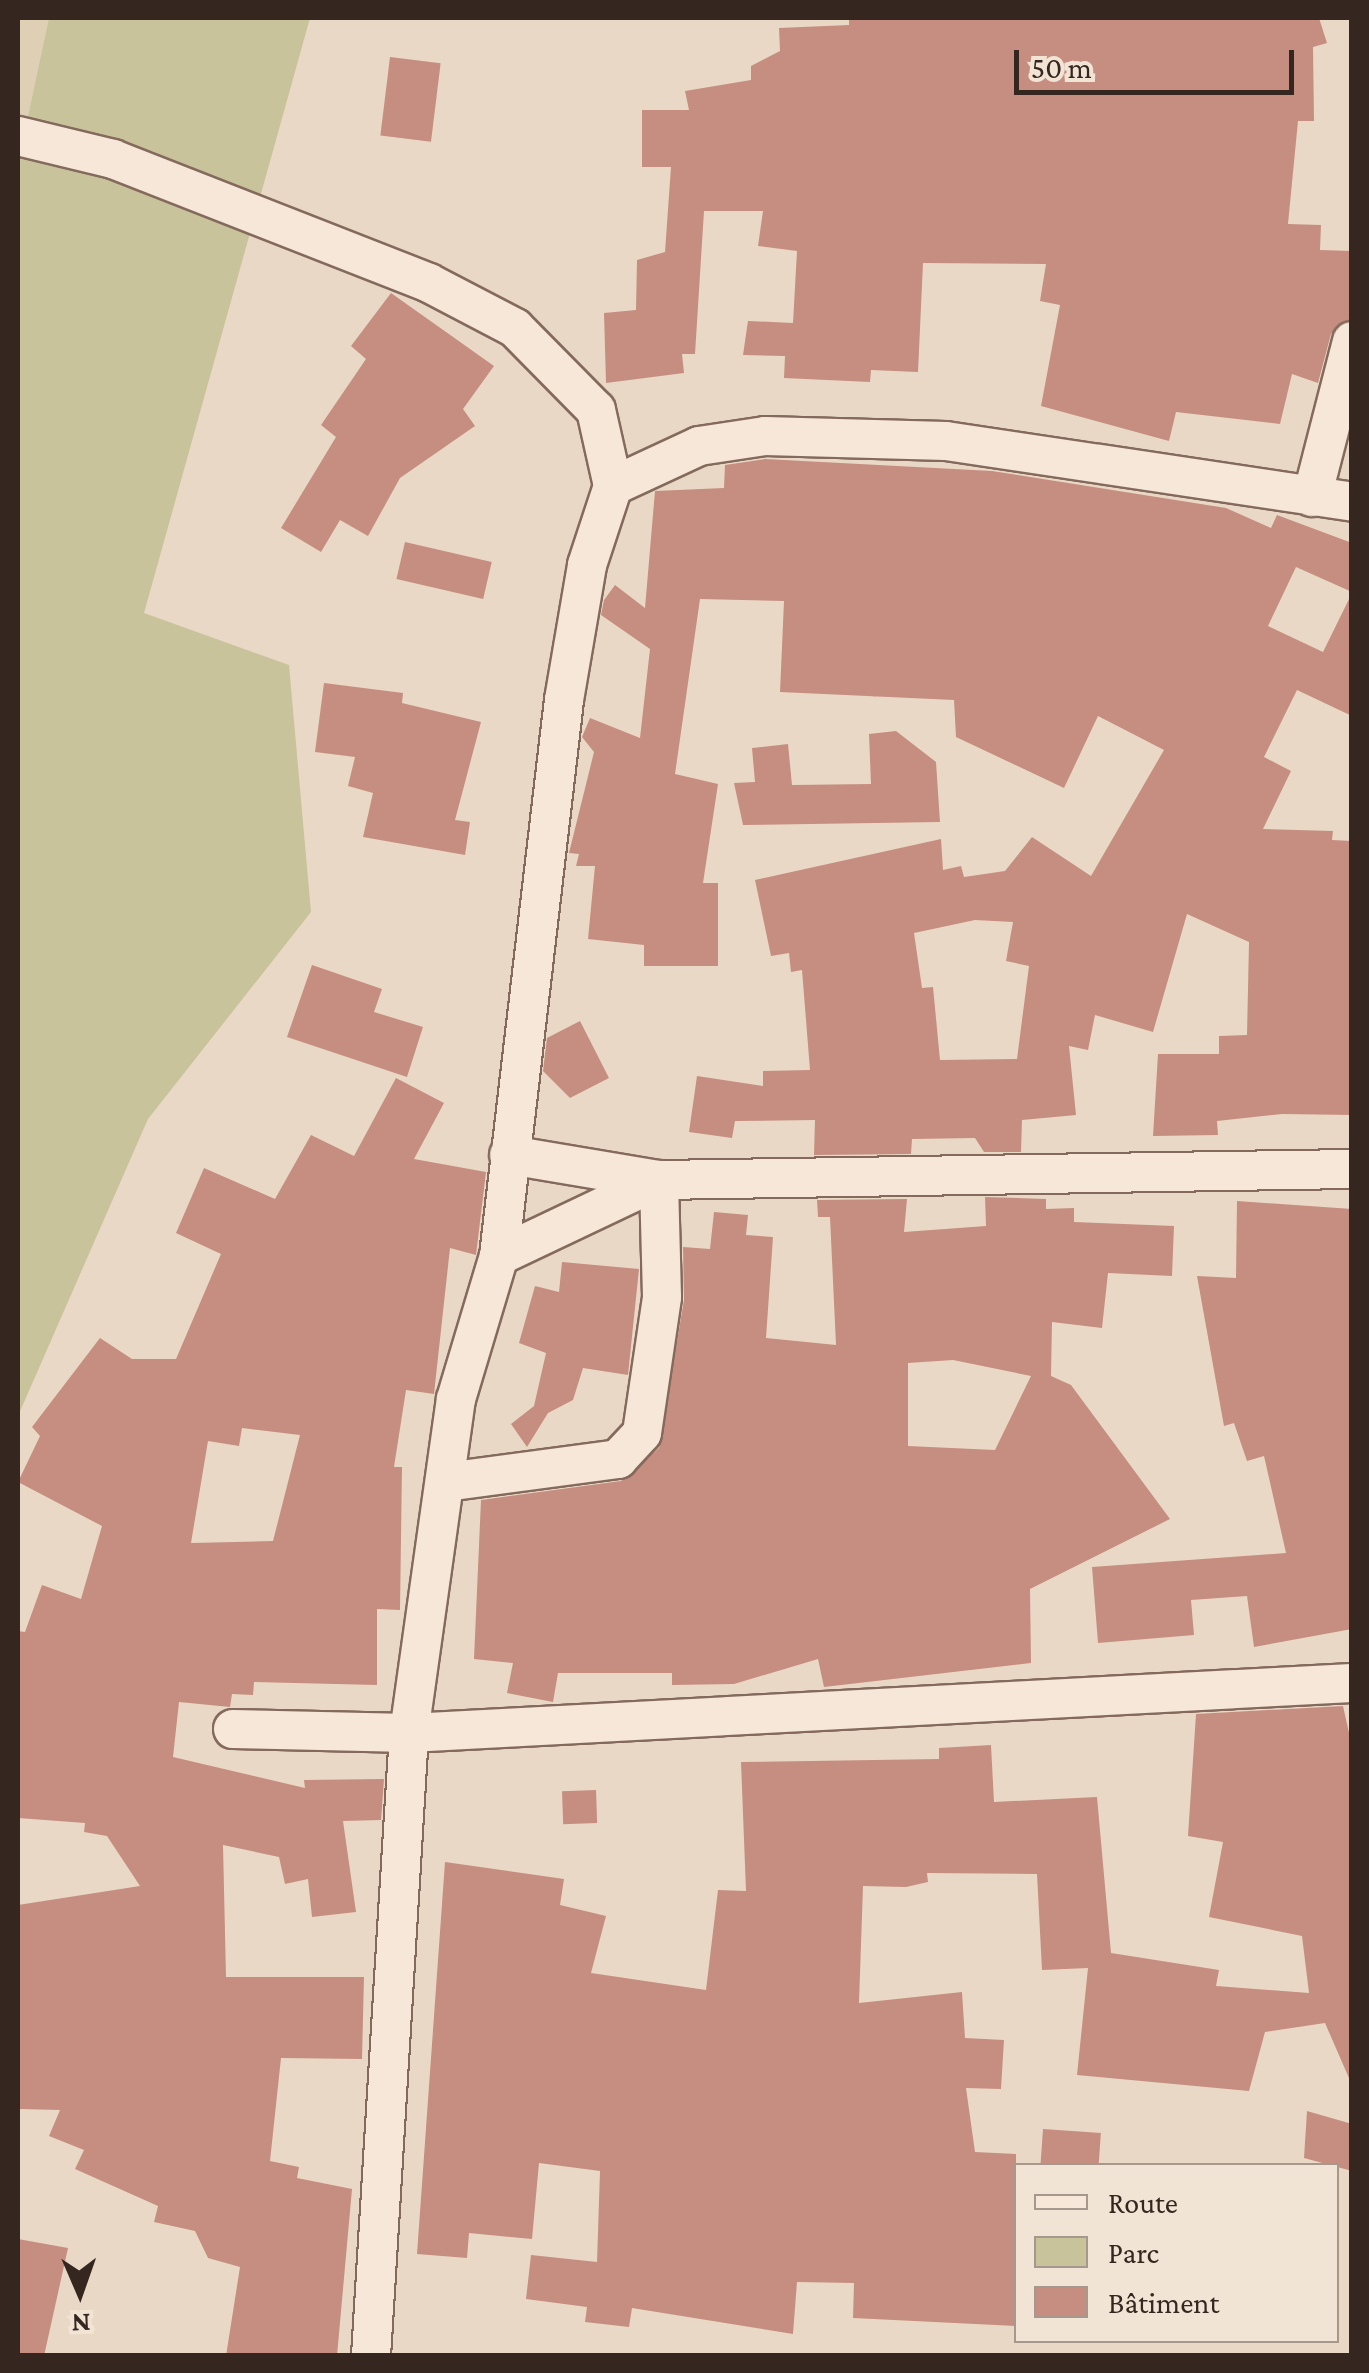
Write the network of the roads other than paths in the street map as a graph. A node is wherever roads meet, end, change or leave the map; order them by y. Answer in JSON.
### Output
{"nodes":[{"id":1,"x":18,"y":136,"type":"edge"},
{"id":2,"x":1352,"y":341,"type":"edge"},
{"id":3,"x":613,"y":486,"type":"junction"},
{"id":4,"x":1312,"y":497,"type":"junction"},
{"id":5,"x":1352,"y":502,"type":"edge"},
{"id":6,"x":510,"y":1155,"type":"junction"},
{"id":7,"x":1352,"y":1169,"type":"edge"},
{"id":8,"x":659,"y":1180,"type":"junction"},
{"id":9,"x":499,"y":1256,"type":"junction"},
{"id":10,"x":446,"y":1482,"type":"junction"},
{"id":11,"x":1352,"y":1683,"type":"edge"},
{"id":12,"x":233,"y":1729,"type":"dead end"},
{"id":13,"x":408,"y":1733,"type":"junction"},
{"id":14,"x":371,"y":2356,"type":"edge"}],
"edges":[{"from":1,"to":3,"type":"street"},
{"from":2,"to":4,"type":"street"},
{"from":3,"to":4,"type":"street"},
{"from":3,"to":6,"type":"street"},
{"from":4,"to":5,"type":"street"},
{"from":6,"to":8,"type":"street"},
{"from":6,"to":9,"type":"street"},
{"from":7,"to":8,"type":"street"},
{"from":8,"to":9,"type":"street"},
{"from":8,"to":10,"type":"street"},
{"from":9,"to":10,"type":"street"},
{"from":10,"to":13,"type":"street"},
{"from":11,"to":13,"type":"street"},
{"from":12,"to":13,"type":"street"},
{"from":13,"to":14,"type":"street"}]}
